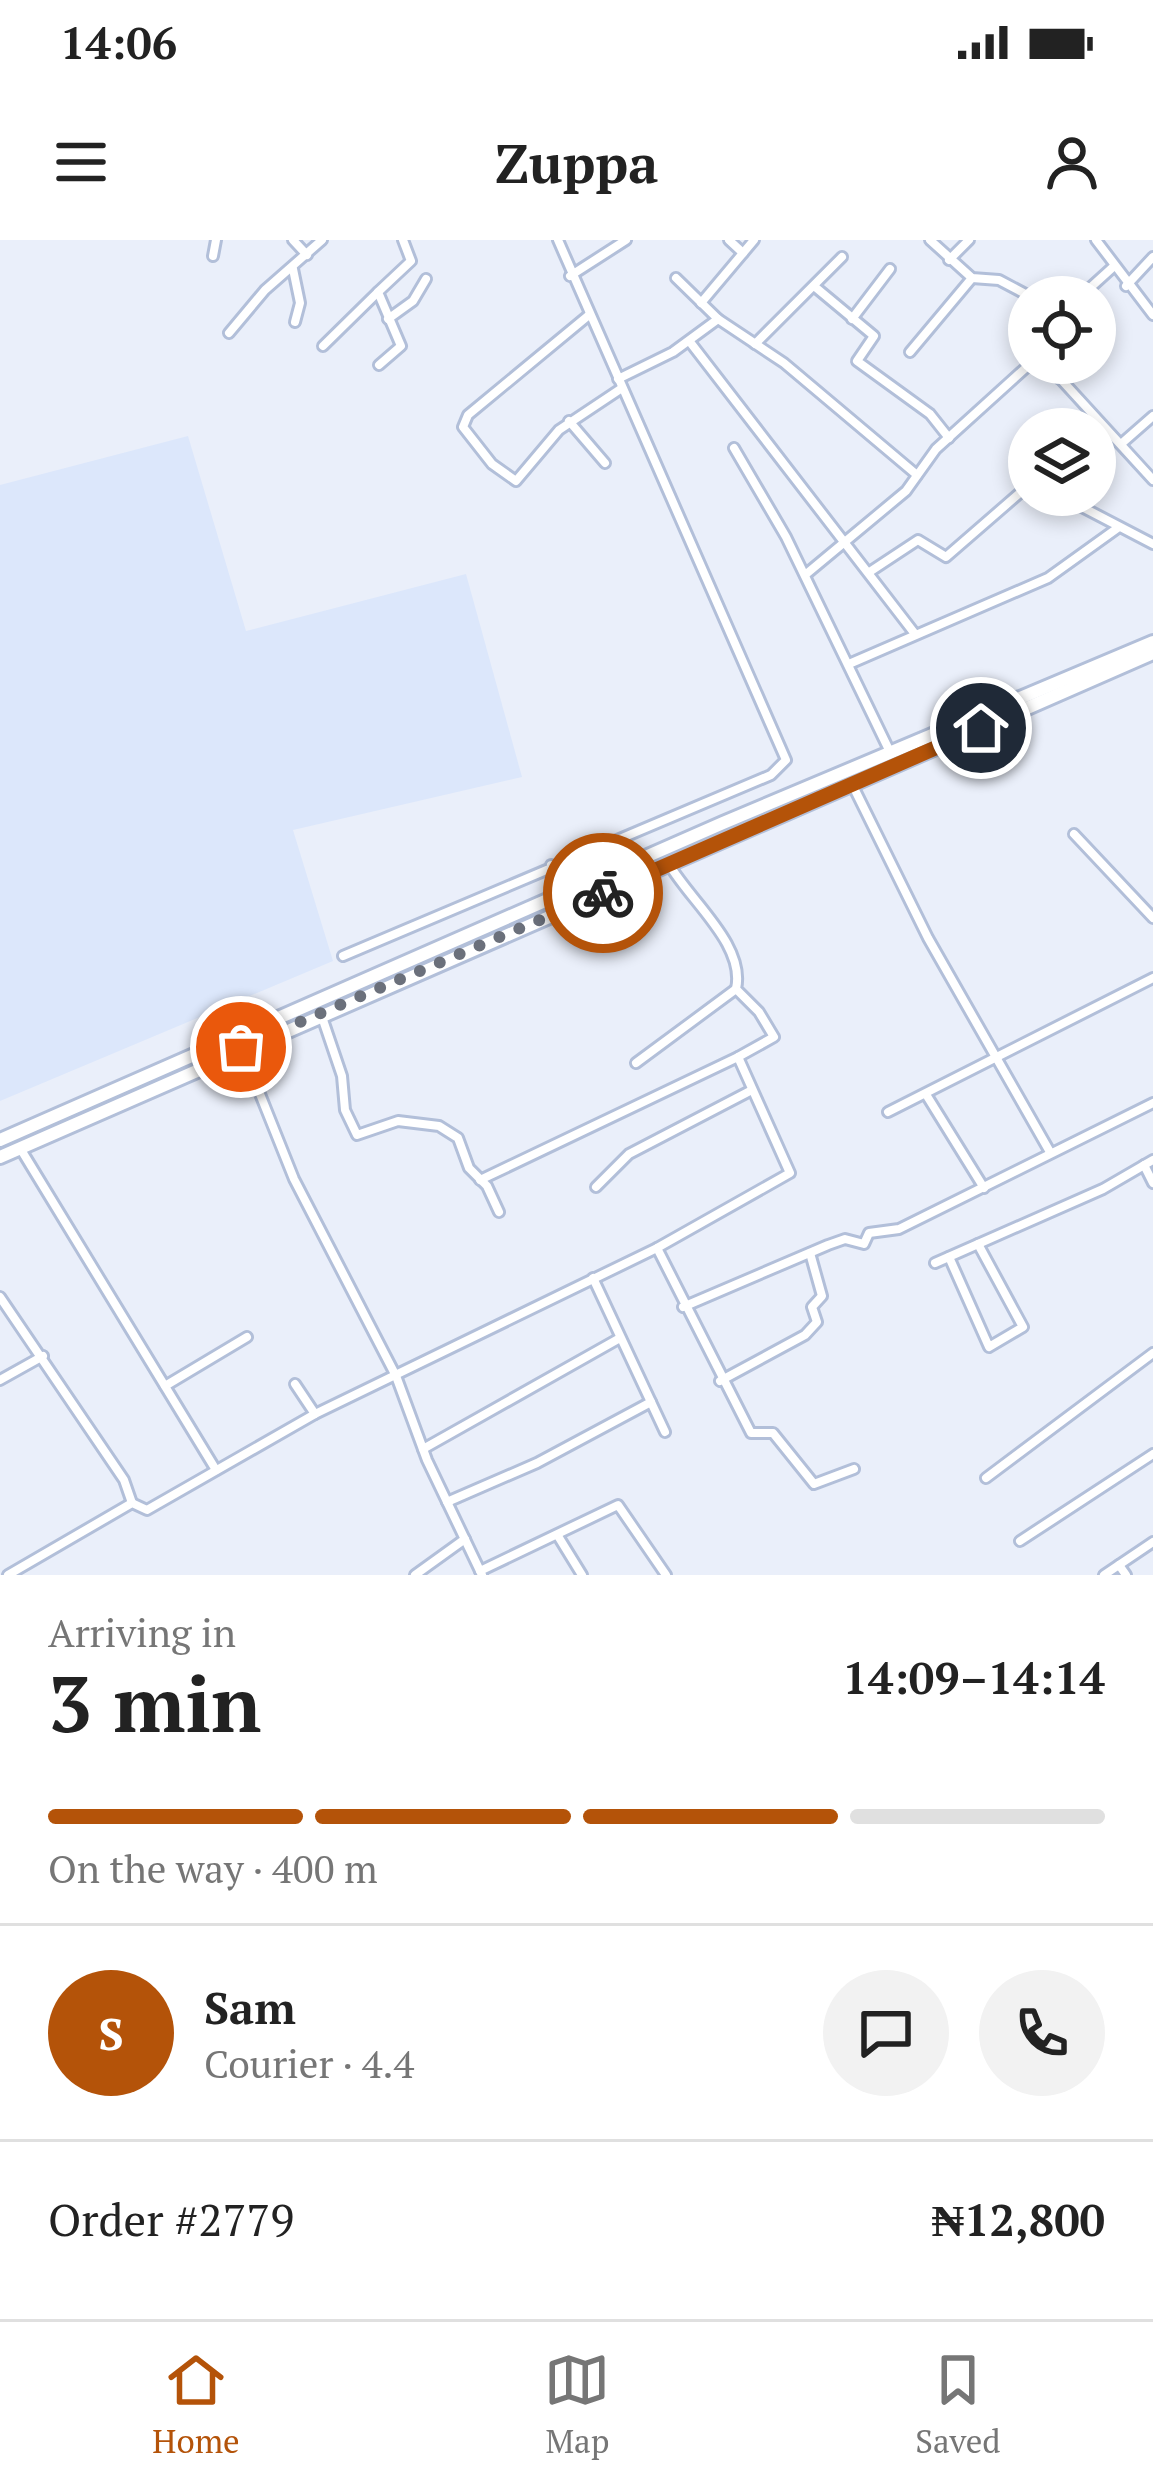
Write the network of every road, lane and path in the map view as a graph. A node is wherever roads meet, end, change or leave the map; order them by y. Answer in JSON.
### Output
{"nodes":[{"id":1,"x":216,"y":240,"type":"edge"},
{"id":2,"x":293,"y":240,"type":"edge"},
{"id":3,"x":322,"y":240,"type":"edge"},
{"id":4,"x":403,"y":240,"type":"edge"},
{"id":5,"x":558,"y":240,"type":"edge"},
{"id":6,"x":626,"y":240,"type":"edge"},
{"id":7,"x":729,"y":240,"type":"edge"},
{"id":8,"x":754,"y":240,"type":"edge"},
{"id":9,"x":930,"y":240,"type":"edge"},
{"id":10,"x":969,"y":240,"type":"edge"},
{"id":11,"x":1096,"y":240,"type":"edge"},
{"id":12,"x":743,"y":253,"type":"junction"},
{"id":13,"x":307,"y":255,"type":"junction"},
{"id":14,"x":213,"y":256,"type":"dead end"},
{"id":15,"x":842,"y":257,"type":"dead end"},
{"id":16,"x":1153,"y":257,"type":"edge"},
{"id":17,"x":950,"y":260,"type":"junction"},
{"id":18,"x":293,"y":268,"type":"junction"},
{"id":19,"x":1112,"y":268,"type":"junction"},
{"id":20,"x":890,"y":269,"type":"dead end"},
{"id":21,"x":1103,"y":276,"type":"edge"},
{"id":22,"x":570,"y":277,"type":"junction"},
{"id":23,"x":676,"y":278,"type":"dead end"},
{"id":24,"x":972,"y":278,"type":"junction"},
{"id":25,"x":426,"y":279,"type":"dead end"},
{"id":26,"x":1008,"y":285,"type":"edge"},
{"id":27,"x":814,"y":286,"type":"junction"},
{"id":28,"x":1126,"y":286,"type":"junction"},
{"id":29,"x":378,"y":292,"type":"junction"},
{"id":30,"x":701,"y":303,"type":"junction"},
{"id":31,"x":590,"y":315,"type":"junction"},
{"id":32,"x":1153,"y":315,"type":"edge"},
{"id":33,"x":388,"y":319,"type":"junction"},
{"id":34,"x":852,"y":319,"type":"junction"},
{"id":35,"x":718,"y":320,"type":"junction"},
{"id":36,"x":295,"y":322,"type":"dead end"},
{"id":37,"x":230,"y":333,"type":"dead end"},
{"id":38,"x":690,"y":342,"type":"junction"},
{"id":39,"x":755,"y":344,"type":"junction"},
{"id":40,"x":323,"y":346,"type":"dead end"},
{"id":41,"x":910,"y":352,"type":"dead end"},
{"id":42,"x":379,"y":365,"type":"dead end"},
{"id":43,"x":620,"y":383,"type":"junction"},
{"id":44,"x":1008,"y":384,"type":"edge"},
{"id":45,"x":1064,"y":384,"type":"edge"},
{"id":46,"x":1082,"y":408,"type":"edge"},
{"id":47,"x":1153,"y":416,"type":"edge"},
{"id":48,"x":569,"y":422,"type":"junction"},
{"id":49,"x":949,"y":438,"type":"junction"},
{"id":50,"x":1116,"y":440,"type":"edge"},
{"id":51,"x":1121,"y":444,"type":"junction"},
{"id":52,"x":734,"y":448,"type":"dead end"},
{"id":53,"x":605,"y":463,"type":"dead end"},
{"id":54,"x":917,"y":475,"type":"junction"},
{"id":55,"x":1153,"y":480,"type":"edge"},
{"id":56,"x":1008,"y":503,"type":"edge"},
{"id":57,"x":1098,"y":516,"type":"edge"},
{"id":58,"x":1119,"y":527,"type":"junction"},
{"id":59,"x":844,"y":541,"type":"junction"},
{"id":60,"x":1153,"y":544,"type":"edge"},
{"id":61,"x":871,"y":571,"type":"junction"},
{"id":62,"x":805,"y":575,"type":"junction"},
{"id":63,"x":915,"y":634,"type":"junction"},
{"id":64,"x":1153,"y":642,"type":"edge"},
{"id":65,"x":1153,"y":653,"type":"edge"},
{"id":66,"x":849,"y":664,"type":"junction"},
{"id":67,"x":891,"y":755,"type":"junction"},
{"id":68,"x":852,"y":784,"type":"junction"},
{"id":69,"x":1074,"y":834,"type":"dead end"},
{"id":70,"x":669,"y":864,"type":"junction"},
{"id":71,"x":551,"y":865,"type":"junction"},
{"id":72,"x":561,"y":894,"type":"junction"},
{"id":73,"x":1153,"y":918,"type":"edge"},
{"id":74,"x":343,"y":956,"type":"dead end"},
{"id":75,"x":1153,"y":978,"type":"edge"},
{"id":76,"x":736,"y":989,"type":"junction"},
{"id":77,"x":321,"y":1012,"type":"junction"},
{"id":78,"x":241,"y":1047,"type":"junction"},
{"id":79,"x":996,"y":1055,"type":"junction"},
{"id":80,"x":738,"y":1057,"type":"junction"},
{"id":81,"x":637,"y":1064,"type":"dead end"},
{"id":82,"x":750,"y":1090,"type":"junction"},
{"id":83,"x":927,"y":1096,"type":"junction"},
{"id":84,"x":1153,"y":1102,"type":"edge"},
{"id":85,"x":888,"y":1112,"type":"dead end"},
{"id":86,"x":0,"y":1139,"type":"edge"},
{"id":87,"x":20,"y":1148,"type":"junction"},
{"id":88,"x":1050,"y":1152,"type":"junction"},
{"id":89,"x":0,"y":1157,"type":"edge"},
{"id":90,"x":1148,"y":1163,"type":"edge"},
{"id":91,"x":480,"y":1180,"type":"junction"},
{"id":92,"x":1153,"y":1183,"type":"edge"},
{"id":93,"x":596,"y":1187,"type":"dead end"},
{"id":94,"x":984,"y":1188,"type":"junction"},
{"id":95,"x":499,"y":1213,"type":"dead end"},
{"id":96,"x":978,"y":1244,"type":"junction"},
{"id":97,"x":657,"y":1248,"type":"junction"},
{"id":98,"x":810,"y":1253,"type":"junction"},
{"id":99,"x":949,"y":1257,"type":"junction"},
{"id":100,"x":935,"y":1263,"type":"dead end"},
{"id":101,"x":593,"y":1278,"type":"junction"},
{"id":102,"x":0,"y":1297,"type":"edge"},
{"id":103,"x":683,"y":1307,"type":"junction"},
{"id":104,"x":247,"y":1337,"type":"dead end"},
{"id":105,"x":620,"y":1338,"type":"junction"},
{"id":106,"x":1153,"y":1353,"type":"edge"},
{"id":107,"x":43,"y":1355,"type":"junction"},
{"id":108,"x":396,"y":1376,"type":"junction"},
{"id":109,"x":0,"y":1380,"type":"edge"},
{"id":110,"x":720,"y":1381,"type":"junction"},
{"id":111,"x":295,"y":1384,"type":"dead end"},
{"id":112,"x":165,"y":1386,"type":"junction"},
{"id":113,"x":651,"y":1402,"type":"junction"},
{"id":114,"x":315,"y":1414,"type":"junction"},
{"id":115,"x":665,"y":1432,"type":"dead end"},
{"id":116,"x":423,"y":1448,"type":"junction"},
{"id":117,"x":1153,"y":1454,"type":"edge"},
{"id":118,"x":854,"y":1469,"type":"dead end"},
{"id":119,"x":216,"y":1471,"type":"junction"},
{"id":120,"x":986,"y":1478,"type":"dead end"},
{"id":121,"x":447,"y":1502,"type":"junction"},
{"id":122,"x":132,"y":1503,"type":"junction"},
{"id":123,"x":558,"y":1536,"type":"junction"},
{"id":124,"x":465,"y":1539,"type":"junction"},
{"id":125,"x":1020,"y":1541,"type":"dead end"},
{"id":126,"x":1153,"y":1541,"type":"edge"},
{"id":127,"x":1119,"y":1565,"type":"junction"},
{"id":128,"x":481,"y":1573,"type":"edge"},
{"id":129,"x":8,"y":1575,"type":"edge"},
{"id":130,"x":415,"y":1575,"type":"edge"},
{"id":131,"x":582,"y":1575,"type":"edge"},
{"id":132,"x":666,"y":1575,"type":"edge"},
{"id":133,"x":1104,"y":1575,"type":"edge"},
{"id":134,"x":1126,"y":1575,"type":"edge"}],
"edges":[{"from":1,"to":14,"type":"street"},
{"from":2,"to":13,"type":"street"},
{"from":3,"to":13,"type":"street"},
{"from":4,"to":29,"type":"street"},
{"from":5,"to":22,"type":"street"},
{"from":6,"to":22,"type":"street"},
{"from":7,"to":12,"type":"street"},
{"from":8,"to":12,"type":"street"},
{"from":9,"to":17,"type":"street"},
{"from":10,"to":17,"type":"street"},
{"from":11,"to":19,"type":"street"},
{"from":12,"to":30,"type":"street"},
{"from":13,"to":18,"type":"street"},
{"from":15,"to":27,"type":"street"},
{"from":16,"to":28,"type":"street"},
{"from":17,"to":24,"type":"street"},
{"from":18,"to":36,"type":"street"},
{"from":18,"to":37,"type":"street"},
{"from":19,"to":21,"type":"street"},
{"from":19,"to":28,"type":"street"},
{"from":20,"to":34,"type":"street"},
{"from":22,"to":31,"type":"street"},
{"from":23,"to":30,"type":"street"},
{"from":24,"to":26,"type":"street"},
{"from":24,"to":41,"type":"street"},
{"from":25,"to":33,"type":"street"},
{"from":27,"to":34,"type":"street"},
{"from":27,"to":39,"type":"street"},
{"from":28,"to":32,"type":"street"},
{"from":29,"to":33,"type":"street"},
{"from":29,"to":40,"type":"street"},
{"from":30,"to":35,"type":"street"},
{"from":31,"to":43,"type":"street"},
{"from":31,"to":48,"type":"street"},
{"from":33,"to":42,"type":"street"},
{"from":34,"to":49,"type":"street"},
{"from":35,"to":38,"type":"street"},
{"from":35,"to":39,"type":"street"},
{"from":38,"to":43,"type":"street"},
{"from":38,"to":59,"type":"street"},
{"from":39,"to":54,"type":"street"},
{"from":43,"to":48,"type":"street"},
{"from":43,"to":71,"type":"street"},
{"from":44,"to":49,"type":"street"},
{"from":45,"to":46,"type":"street"},
{"from":47,"to":51,"type":"street"},
{"from":48,"to":53,"type":"street"},
{"from":49,"to":54,"type":"street"},
{"from":50,"to":51,"type":"street"},
{"from":51,"to":55,"type":"street"},
{"from":52,"to":62,"type":"street"},
{"from":54,"to":59,"type":"street"},
{"from":56,"to":61,"type":"street"},
{"from":57,"to":58,"type":"street"},
{"from":58,"to":60,"type":"street"},
{"from":58,"to":63,"type":"street"},
{"from":59,"to":61,"type":"street"},
{"from":59,"to":62,"type":"street"},
{"from":61,"to":63,"type":"street"},
{"from":62,"to":66,"type":"street"},
{"from":63,"to":66,"type":"street"},
{"from":64,"to":67,"type":"highway"},
{"from":65,"to":68,"type":"highway"},
{"from":66,"to":67,"type":"street"},
{"from":67,"to":72,"type":"highway"},
{"from":68,"to":70,"type":"highway"},
{"from":68,"to":79,"type":"street"},
{"from":69,"to":73,"type":"street"},
{"from":70,"to":76,"type":"street"},
{"from":70,"to":77,"type":"highway"},
{"from":71,"to":72,"type":"street"},
{"from":71,"to":74,"type":"street"},
{"from":72,"to":86,"type":"highway"},
{"from":75,"to":79,"type":"street"},
{"from":76,"to":80,"type":"street"},
{"from":76,"to":81,"type":"street"},
{"from":77,"to":78,"type":"highway"},
{"from":77,"to":91,"type":"street"},
{"from":78,"to":87,"type":"highway"},
{"from":78,"to":108,"type":"street"},
{"from":79,"to":83,"type":"street"},
{"from":79,"to":88,"type":"street"},
{"from":80,"to":82,"type":"street"},
{"from":80,"to":91,"type":"street"},
{"from":82,"to":93,"type":"street"},
{"from":82,"to":97,"type":"street"},
{"from":83,"to":85,"type":"street"},
{"from":83,"to":94,"type":"street"},
{"from":84,"to":88,"type":"street"},
{"from":87,"to":89,"type":"highway"},
{"from":87,"to":112,"type":"street"},
{"from":88,"to":94,"type":"street"},
{"from":90,"to":92,"type":"street"},
{"from":90,"to":96,"type":"street"},
{"from":91,"to":95,"type":"street"},
{"from":94,"to":98,"type":"street"},
{"from":96,"to":99,"type":"street"},
{"from":96,"to":99,"type":"street"},
{"from":97,"to":101,"type":"street"},
{"from":97,"to":103,"type":"street"},
{"from":98,"to":103,"type":"street"},
{"from":98,"to":110,"type":"street"},
{"from":99,"to":100,"type":"street"},
{"from":101,"to":105,"type":"street"},
{"from":101,"to":108,"type":"street"},
{"from":102,"to":107,"type":"street"},
{"from":103,"to":110,"type":"street"},
{"from":104,"to":112,"type":"street"},
{"from":105,"to":113,"type":"street"},
{"from":105,"to":116,"type":"street"},
{"from":106,"to":120,"type":"street"},
{"from":107,"to":109,"type":"street"},
{"from":107,"to":122,"type":"street"},
{"from":108,"to":114,"type":"street"},
{"from":108,"to":116,"type":"street"},
{"from":110,"to":118,"type":"street"},
{"from":111,"to":114,"type":"street"},
{"from":112,"to":119,"type":"street"},
{"from":113,"to":115,"type":"street"},
{"from":113,"to":121,"type":"street"},
{"from":114,"to":119,"type":"street"},
{"from":116,"to":121,"type":"street"},
{"from":117,"to":125,"type":"street"},
{"from":119,"to":122,"type":"street"},
{"from":121,"to":124,"type":"street"},
{"from":122,"to":129,"type":"street"},
{"from":123,"to":128,"type":"street"},
{"from":123,"to":131,"type":"street"},
{"from":123,"to":132,"type":"street"},
{"from":124,"to":128,"type":"street"},
{"from":124,"to":130,"type":"street"},
{"from":126,"to":127,"type":"street"},
{"from":127,"to":133,"type":"street"},
{"from":127,"to":134,"type":"street"}]}
